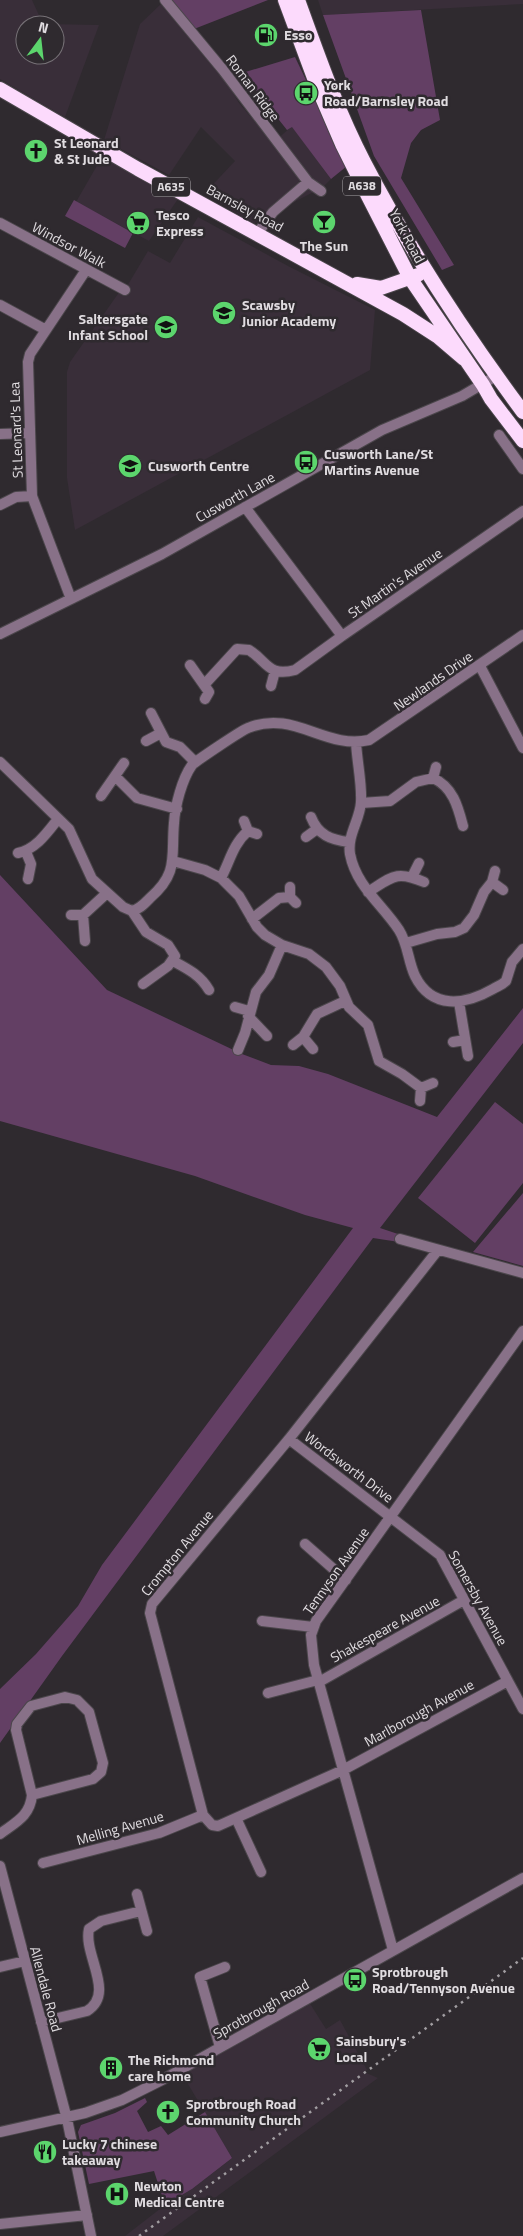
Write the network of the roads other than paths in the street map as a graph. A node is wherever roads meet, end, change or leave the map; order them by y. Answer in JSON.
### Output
{"nodes":[{"id":1,"x":165,"y":0,"type":"edge"},
{"id":2,"x":285,"y":0,"type":"edge"},
{"id":3,"x":298,"y":0,"type":"edge"},
{"id":4,"x":0,"y":89,"type":"edge"},
{"id":5,"x":308,"y":182,"type":"junction"},
{"id":6,"x":321,"y":190,"type":"dead end"},
{"id":7,"x":0,"y":224,"type":"edge"},
{"id":8,"x":257,"y":234,"type":"junction"},
{"id":9,"x":86,"y":270,"type":"junction"},
{"id":10,"x":427,"y":271,"type":"junction"},
{"id":11,"x":410,"y":278,"type":"junction"},
{"id":12,"x":345,"y":280,"type":"junction"},
{"id":13,"x":125,"y":290,"type":"dead end"},
{"id":14,"x":0,"y":305,"type":"edge"},
{"id":15,"x":46,"y":330,"type":"junction"},
{"id":16,"x":464,"y":359,"type":"junction"},
{"id":17,"x":496,"y":376,"type":"junction"},
{"id":18,"x":483,"y":385,"type":"junction"},
{"id":19,"x":523,"y":412,"type":"edge"},
{"id":20,"x":520,"y":432,"type":"edge"},
{"id":21,"x":30,"y":433,"type":"junction"},
{"id":22,"x":0,"y":434,"type":"edge"},
{"id":23,"x":498,"y":435,"type":"dead end"},
{"id":24,"x":523,"y":469,"type":"edge"},
{"id":25,"x":32,"y":496,"type":"junction"},
{"id":26,"x":0,"y":505,"type":"edge"},
{"id":27,"x":244,"y":507,"type":"junction"},
{"id":28,"x":523,"y":511,"type":"edge"},
{"id":29,"x":71,"y":599,"type":"junction"},
{"id":30,"x":0,"y":634,"type":"edge"},
{"id":31,"x":523,"y":635,"type":"edge"},
{"id":32,"x":342,"y":636,"type":"junction"},
{"id":33,"x":190,"y":665,"type":"dead end"},
{"id":34,"x":480,"y":666,"type":"junction"},
{"id":35,"x":275,"y":672,"type":"junction"},
{"id":36,"x":204,"y":685,"type":"junction"},
{"id":37,"x":271,"y":686,"type":"dead end"},
{"id":38,"x":205,"y":699,"type":"dead end"},
{"id":39,"x":151,"y":713,"type":"dead end"},
{"id":40,"x":161,"y":733,"type":"junction"},
{"id":41,"x":146,"y":741,"type":"dead end"},
{"id":42,"x":356,"y":742,"type":"junction"},
{"id":43,"x":523,"y":748,"type":"edge"},
{"id":44,"x":0,"y":762,"type":"edge"},
{"id":45,"x":195,"y":762,"type":"junction"},
{"id":46,"x":124,"y":763,"type":"dead end"},
{"id":47,"x":436,"y":767,"type":"dead end"},
{"id":48,"x":115,"y":776,"type":"junction"},
{"id":49,"x":433,"y":778,"type":"junction"},
{"id":50,"x":101,"y":796,"type":"dead end"},
{"id":51,"x":361,"y":803,"type":"junction"},
{"id":52,"x":177,"y":809,"type":"junction"},
{"id":53,"x":312,"y":817,"type":"dead end"},
{"id":54,"x":58,"y":819,"type":"junction"},
{"id":55,"x":244,"y":821,"type":"dead end"},
{"id":56,"x":462,"y":826,"type":"dead end"},
{"id":57,"x":317,"y":829,"type":"junction"},
{"id":58,"x":306,"y":837,"type":"dead end"},
{"id":59,"x":350,"y":842,"type":"junction"},
{"id":60,"x":173,"y":861,"type":"junction"},
{"id":61,"x":419,"y":863,"type":"dead end"},
{"id":62,"x":496,"y":871,"type":"dead end"},
{"id":63,"x":412,"y":876,"type":"junction"},
{"id":64,"x":220,"y":878,"type":"junction"},
{"id":65,"x":28,"y":879,"type":"dead end"},
{"id":66,"x":424,"y":882,"type":"dead end"},
{"id":67,"x":492,"y":882,"type":"junction"},
{"id":68,"x":503,"y":890,"type":"dead end"},
{"id":69,"x":368,"y":892,"type":"junction"},
{"id":70,"x":107,"y":893,"type":"junction"},
{"id":71,"x":292,"y":896,"type":"dead end"},
{"id":72,"x":132,"y":911,"type":"junction"},
{"id":73,"x":71,"y":915,"type":"dead end"},
{"id":74,"x":83,"y":915,"type":"junction"},
{"id":75,"x":252,"y":919,"type":"junction"},
{"id":76,"x":85,"y":941,"type":"dead end"},
{"id":77,"x":406,"y":943,"type":"junction"},
{"id":78,"x":282,"y":945,"type":"junction"},
{"id":79,"x":523,"y":949,"type":"edge"},
{"id":80,"x":173,"y":961,"type":"junction"},
{"id":81,"x":143,"y":984,"type":"dead end"},
{"id":82,"x":209,"y":990,"type":"dead end"},
{"id":83,"x":345,"y":1001,"type":"junction"},
{"id":84,"x":459,"y":1002,"type":"junction"},
{"id":85,"x":235,"y":1007,"type":"dead end"},
{"id":86,"x":249,"y":1013,"type":"junction"},
{"id":87,"x":267,"y":1036,"type":"dead end"},
{"id":88,"x":303,"y":1037,"type":"junction"},
{"id":89,"x":465,"y":1040,"type":"junction"},
{"id":90,"x":453,"y":1042,"type":"dead end"},
{"id":91,"x":293,"y":1045,"type":"dead end"},
{"id":92,"x":313,"y":1049,"type":"dead end"},
{"id":93,"x":238,"y":1050,"type":"dead end"},
{"id":94,"x":468,"y":1056,"type":"dead end"},
{"id":95,"x":432,"y":1083,"type":"dead end"},
{"id":96,"x":421,"y":1088,"type":"junction"},
{"id":97,"x":420,"y":1100,"type":"dead end"},
{"id":98,"x":400,"y":1239,"type":"dead end"},
{"id":99,"x":438,"y":1250,"type":"junction"},
{"id":100,"x":523,"y":1273,"type":"edge"},
{"id":101,"x":523,"y":1331,"type":"edge"},
{"id":102,"x":289,"y":1439,"type":"junction"},
{"id":103,"x":391,"y":1516,"type":"junction"},
{"id":104,"x":305,"y":1544,"type":"dead end"},
{"id":105,"x":346,"y":1580,"type":"junction"},
{"id":106,"x":464,"y":1600,"type":"junction"},
{"id":107,"x":262,"y":1621,"type":"dead end"},
{"id":108,"x":313,"y":1627,"type":"junction"},
{"id":109,"x":318,"y":1681,"type":"junction"},
{"id":110,"x":508,"y":1681,"type":"junction"},
{"id":111,"x":268,"y":1693,"type":"dead end"},
{"id":112,"x":523,"y":1709,"type":"edge"},
{"id":113,"x":343,"y":1770,"type":"junction"},
{"id":114,"x":32,"y":1795,"type":"junction"},
{"id":115,"x":203,"y":1815,"type":"junction"},
{"id":116,"x":236,"y":1818,"type":"junction"},
{"id":117,"x":0,"y":1834,"type":"edge"},
{"id":118,"x":43,"y":1863,"type":"dead end"},
{"id":119,"x":0,"y":1866,"type":"edge"},
{"id":120,"x":260,"y":1872,"type":"dead end"},
{"id":121,"x":523,"y":1878,"type":"edge"},
{"id":122,"x":137,"y":1894,"type":"dead end"},
{"id":123,"x":141,"y":1911,"type":"junction"},
{"id":124,"x":146,"y":1931,"type":"dead end"},
{"id":125,"x":393,"y":1950,"type":"junction"},
{"id":126,"x":25,"y":1961,"type":"junction"},
{"id":127,"x":0,"y":1967,"type":"edge"},
{"id":128,"x":226,"y":1967,"type":"dead end"},
{"id":129,"x":41,"y":2022,"type":"junction"},
{"id":130,"x":220,"y":2047,"type":"junction"},
{"id":131,"x":67,"y":2118,"type":"junction"},
{"id":132,"x":0,"y":2132,"type":"edge"},
{"id":133,"x":87,"y":2215,"type":"junction"},
{"id":134,"x":0,"y":2224,"type":"edge"},
{"id":135,"x":91,"y":2236,"type":"edge"}],
"edges":[{"from":1,"to":5,"type":"street","name":"Roman Ridge"},
{"from":2,"to":11,"type":"highway","name":"York Road","number":"A638"},
{"from":3,"to":10,"type":"highway","name":"York Road","number":"A638"},
{"from":4,"to":8,"type":"highway","name":"Barnsley Road","number":"A635"},
{"from":5,"to":6,"type":"street","name":"Roman Ridge"},
{"from":5,"to":8,"type":"street"},
{"from":7,"to":9,"type":"street","name":"Windsor Walk"},
{"from":8,"to":12,"type":"highway","name":"Barnsley Road","number":"A635"},
{"from":9,"to":13,"type":"street","name":"Windsor Walk"},
{"from":9,"to":15,"type":"street","name":"St Leonard's Lea"},
{"from":10,"to":11,"type":"highway","number":"A635"},
{"from":10,"to":17,"type":"highway","name":"York Road","number":"A638"},
{"from":11,"to":12,"type":"highway","number":"A635"},
{"from":11,"to":16,"type":"highway","name":"York Road","number":"A638"},
{"from":12,"to":16,"type":"highway","number":"A635"},
{"from":14,"to":15,"type":"street"},
{"from":15,"to":21,"type":"street","name":"St Leonard's Lea"},
{"from":16,"to":18,"type":"highway","name":"York Road","number":"A638"},
{"from":17,"to":18,"type":"street","name":"Cusworth Lane"},
{"from":17,"to":19,"type":"highway","name":"York Road","number":"A638"},
{"from":18,"to":20,"type":"highway","name":"York Road","number":"A638"},
{"from":18,"to":27,"type":"street","name":"Cusworth Lane"},
{"from":21,"to":22,"type":"street"},
{"from":21,"to":25,"type":"street","name":"St Leonard's Lea"},
{"from":23,"to":24,"type":"street"},
{"from":25,"to":26,"type":"street"},
{"from":25,"to":29,"type":"street","name":"St Leonard's Lea"},
{"from":27,"to":29,"type":"street","name":"Cusworth Lane"},
{"from":27,"to":32,"type":"street","name":"St Martin's Avenue"},
{"from":28,"to":32,"type":"street","name":"St Martin's Avenue"},
{"from":29,"to":30,"type":"street","name":"Cusworth Lane"},
{"from":31,"to":34,"type":"street","name":"Newlands Drive"},
{"from":32,"to":35,"type":"street"},
{"from":33,"to":36,"type":"street"},
{"from":34,"to":42,"type":"street","name":"Newlands Drive"},
{"from":34,"to":43,"type":"street"},
{"from":35,"to":36,"type":"street"},
{"from":35,"to":37,"type":"street"},
{"from":36,"to":38,"type":"street"},
{"from":39,"to":40,"type":"street"},
{"from":40,"to":41,"type":"street"},
{"from":40,"to":45,"type":"street"},
{"from":42,"to":45,"type":"street"},
{"from":42,"to":51,"type":"street"},
{"from":44,"to":54,"type":"street"},
{"from":45,"to":52,"type":"street"},
{"from":46,"to":48,"type":"street"},
{"from":47,"to":49,"type":"street"},
{"from":48,"to":50,"type":"street"},
{"from":48,"to":52,"type":"street"},
{"from":49,"to":51,"type":"street"},
{"from":49,"to":56,"type":"street"},
{"from":51,"to":59,"type":"street"},
{"from":52,"to":60,"type":"street"},
{"from":53,"to":57,"type":"street"},
{"from":54,"to":65,"type":"street"},
{"from":54,"to":70,"type":"street"},
{"from":55,"to":64,"type":"street"},
{"from":57,"to":58,"type":"street"},
{"from":57,"to":59,"type":"street"},
{"from":59,"to":69,"type":"street"},
{"from":60,"to":64,"type":"street"},
{"from":60,"to":72,"type":"street"},
{"from":61,"to":63,"type":"street"},
{"from":62,"to":67,"type":"street"},
{"from":63,"to":66,"type":"street"},
{"from":63,"to":69,"type":"street"},
{"from":64,"to":75,"type":"street"},
{"from":67,"to":68,"type":"street"},
{"from":67,"to":77,"type":"street"},
{"from":69,"to":77,"type":"street"},
{"from":70,"to":72,"type":"street"},
{"from":70,"to":74,"type":"street"},
{"from":71,"to":75,"type":"street"},
{"from":72,"to":80,"type":"street"},
{"from":73,"to":74,"type":"street"},
{"from":74,"to":76,"type":"street"},
{"from":75,"to":78,"type":"street"},
{"from":77,"to":84,"type":"street"},
{"from":78,"to":83,"type":"street"},
{"from":78,"to":86,"type":"street"},
{"from":79,"to":84,"type":"street"},
{"from":80,"to":81,"type":"street"},
{"from":80,"to":82,"type":"street"},
{"from":83,"to":88,"type":"street"},
{"from":83,"to":96,"type":"street"},
{"from":84,"to":89,"type":"street"},
{"from":85,"to":86,"type":"street"},
{"from":86,"to":87,"type":"street"},
{"from":86,"to":93,"type":"street"},
{"from":88,"to":91,"type":"street"},
{"from":88,"to":92,"type":"street"},
{"from":89,"to":90,"type":"street"},
{"from":89,"to":94,"type":"street"},
{"from":95,"to":96,"type":"street"},
{"from":96,"to":97,"type":"street"},
{"from":98,"to":99,"type":"street"},
{"from":99,"to":100,"type":"street"},
{"from":99,"to":102,"type":"street","name":"Crompton Avenue"},
{"from":101,"to":103,"type":"street","name":"Tennyson Avenue"},
{"from":102,"to":103,"type":"street","name":"Wordsworth Drive"},
{"from":102,"to":115,"type":"street","name":"Crompton Avenue"},
{"from":103,"to":105,"type":"street","name":"Tennyson Avenue"},
{"from":103,"to":106,"type":"street","name":"Somersby Avenue"},
{"from":104,"to":105,"type":"street"},
{"from":105,"to":108,"type":"street","name":"Tennyson Avenue"},
{"from":106,"to":109,"type":"street","name":"Shakespeare Avenue"},
{"from":106,"to":110,"type":"street","name":"Somersby Avenue"},
{"from":107,"to":108,"type":"street"},
{"from":108,"to":109,"type":"street","name":"Tennyson Avenue"},
{"from":109,"to":111,"type":"street","name":"Shakespeare Avenue"},
{"from":109,"to":113,"type":"street","name":"Tennyson Avenue"},
{"from":110,"to":112,"type":"street","name":"Somersby Avenue"},
{"from":110,"to":113,"type":"street","name":"Marlborough Avenue"},
{"from":113,"to":116,"type":"street"},
{"from":113,"to":125,"type":"street","name":"Tennyson Avenue"},
{"from":114,"to":114,"type":"street"},
{"from":114,"to":117,"type":"street"},
{"from":115,"to":116,"type":"street"},
{"from":115,"to":118,"type":"street","name":"Melling Avenue"},
{"from":116,"to":120,"type":"street"},
{"from":119,"to":126,"type":"street","name":"Allendale Road"},
{"from":121,"to":125,"type":"street","name":"Sprotbrough Road"},
{"from":122,"to":123,"type":"street"},
{"from":123,"to":124,"type":"street"},
{"from":123,"to":129,"type":"street"},
{"from":125,"to":130,"type":"street","name":"Sprotbrough Road"},
{"from":126,"to":127,"type":"street"},
{"from":126,"to":129,"type":"street","name":"Allendale Road"},
{"from":128,"to":130,"type":"street"},
{"from":129,"to":131,"type":"street","name":"Allendale Road"},
{"from":130,"to":131,"type":"street","name":"Sprotbrough Road"},
{"from":131,"to":132,"type":"street","name":"Sprotbrough Road"},
{"from":131,"to":133,"type":"street","name":"Allendale Road"},
{"from":133,"to":134,"type":"street"},
{"from":133,"to":135,"type":"street","name":"Allendale Road"}]}
